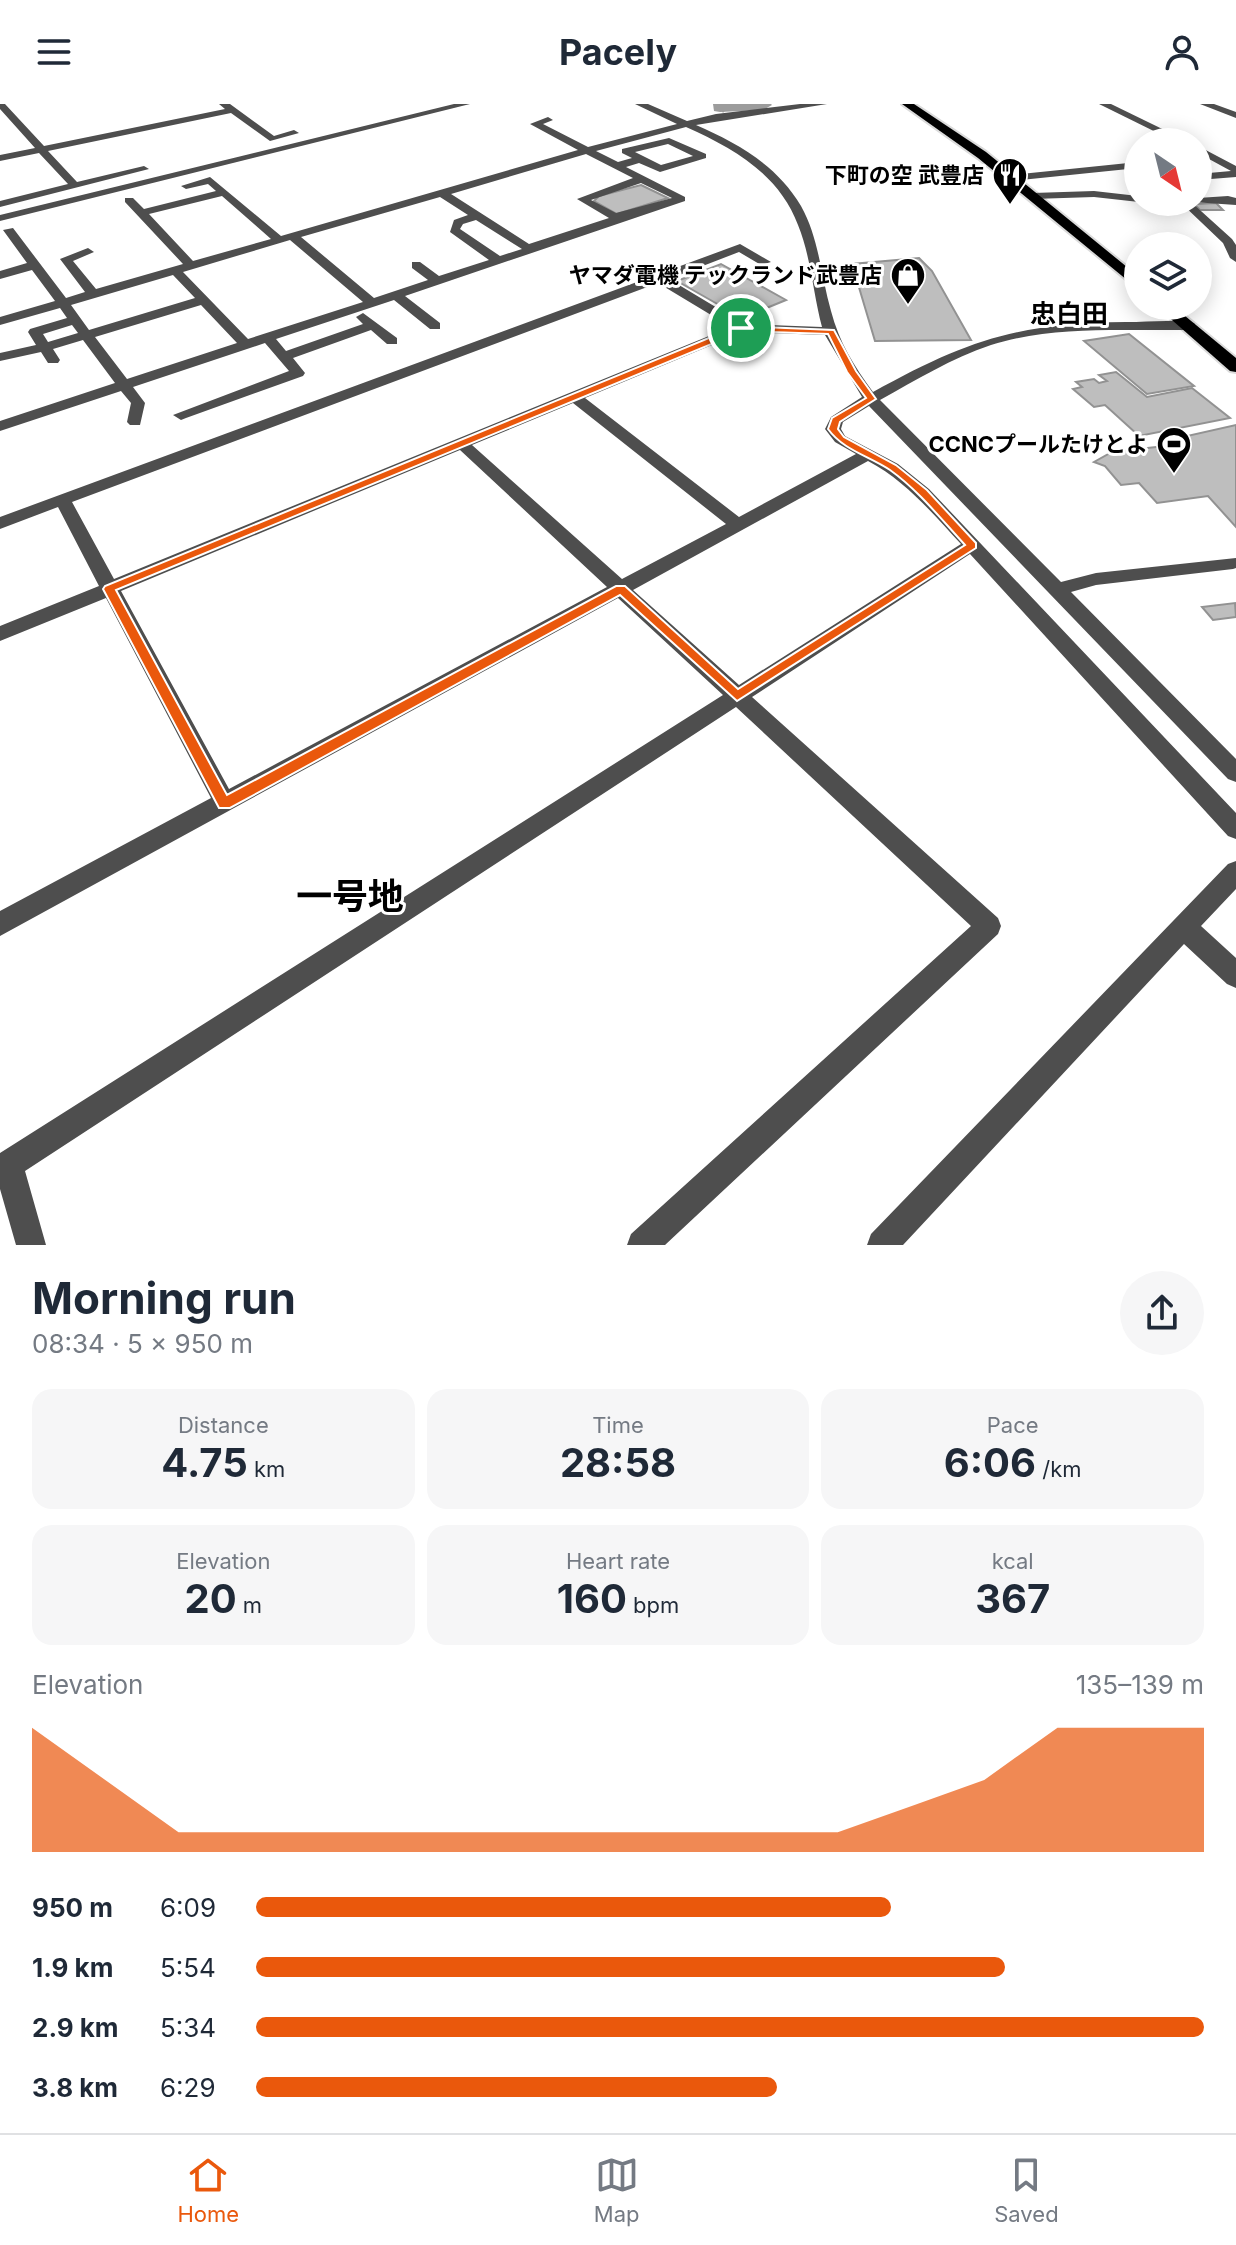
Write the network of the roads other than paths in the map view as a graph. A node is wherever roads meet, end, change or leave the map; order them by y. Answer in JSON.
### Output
{"nodes":[{"id":1,"x":0,"y":104,"type":"edge"},
{"id":2,"x":465,"y":104,"type":"edge"},
{"id":3,"x":640,"y":104,"type":"edge"},
{"id":4,"x":708,"y":104,"type":"edge"},
{"id":5,"x":822,"y":104,"type":"edge"},
{"id":6,"x":907,"y":104,"type":"edge"},
{"id":7,"x":1104,"y":104,"type":"edge"},
{"id":8,"x":1205,"y":104,"type":"edge"},
{"id":9,"x":228,"y":107,"type":"edge"},
{"id":10,"x":372,"y":114,"type":"dead end"},
{"id":11,"x":1236,"y":115,"type":"edge"},
{"id":12,"x":716,"y":117,"type":"junction"},
{"id":13,"x":548,"y":120,"type":"dead end"},
{"id":14,"x":344,"y":121,"type":"dead end"},
{"id":15,"x":684,"y":125,"type":"junction"},
{"id":16,"x":1155,"y":128,"type":"edge"},
{"id":17,"x":301,"y":132,"type":"dead end"},
{"id":18,"x":273,"y":139,"type":"junction"},
{"id":19,"x":650,"y":146,"type":"junction"},
{"id":20,"x":44,"y":149,"type":"junction"},
{"id":21,"x":588,"y":151,"type":"junction"},
{"id":22,"x":1212,"y":156,"type":"edge"},
{"id":23,"x":0,"y":158,"type":"edge"},
{"id":24,"x":1212,"y":158,"type":"edge"},
{"id":25,"x":1215,"y":158,"type":"junction"},
{"id":26,"x":640,"y":159,"type":"junction"},
{"id":27,"x":682,"y":162,"type":"junction"},
{"id":28,"x":166,"y":164,"type":"dead end"},
{"id":29,"x":617,"y":166,"type":"junction"},
{"id":30,"x":1124,"y":166,"type":"edge"},
{"id":31,"x":1234,"y":167,"type":"edge"},
{"id":32,"x":151,"y":168,"type":"dead end"},
{"id":33,"x":629,"y":172,"type":"junction"},
{"id":34,"x":1212,"y":173,"type":"edge"},
{"id":35,"x":1010,"y":178,"type":"junction"},
{"id":36,"x":641,"y":179,"type":"junction"},
{"id":37,"x":75,"y":186,"type":"junction"},
{"id":38,"x":169,"y":190,"type":"dead end"},
{"id":39,"x":603,"y":191,"type":"junction"},
{"id":40,"x":223,"y":192,"type":"junction"},
{"id":41,"x":442,"y":193,"type":"junction"},
{"id":42,"x":1033,"y":196,"type":"junction"},
{"id":43,"x":142,"y":197,"type":"dead end"},
{"id":44,"x":1124,"y":197,"type":"edge"},
{"id":45,"x":129,"y":200,"type":"junction"},
{"id":46,"x":668,"y":200,"type":"dead end"},
{"id":47,"x":1212,"y":200,"type":"edge"},
{"id":48,"x":1236,"y":202,"type":"edge"},
{"id":49,"x":0,"y":204,"type":"edge"},
{"id":50,"x":114,"y":204,"type":"dead end"},
{"id":51,"x":141,"y":213,"type":"junction"},
{"id":52,"x":479,"y":215,"type":"junction"},
{"id":53,"x":1200,"y":216,"type":"edge"},
{"id":54,"x":24,"y":226,"type":"dead end"},
{"id":55,"x":3,"y":227,"type":"edge"},
{"id":56,"x":292,"y":236,"type":"junction"},
{"id":57,"x":279,"y":240,"type":"junction"},
{"id":58,"x":528,"y":248,"type":"junction"},
{"id":59,"x":88,"y":252,"type":"dead end"},
{"id":60,"x":1236,"y":258,"type":"edge"},
{"id":61,"x":499,"y":261,"type":"junction"},
{"id":62,"x":765,"y":262,"type":"dead end"},
{"id":63,"x":35,"y":265,"type":"junction"},
{"id":64,"x":190,"y":265,"type":"junction"},
{"id":65,"x":416,"y":265,"type":"dead end"},
{"id":66,"x":175,"y":270,"type":"junction"},
{"id":67,"x":1124,"y":272,"type":"edge"},
{"id":68,"x":0,"y":275,"type":"edge"},
{"id":69,"x":658,"y":277,"type":"junction"},
{"id":70,"x":439,"y":282,"type":"junction"},
{"id":71,"x":93,"y":294,"type":"junction"},
{"id":72,"x":396,"y":295,"type":"junction"},
{"id":73,"x":203,"y":300,"type":"junction"},
{"id":74,"x":60,"y":303,"type":"junction"},
{"id":75,"x":372,"y":303,"type":"junction"},
{"id":76,"x":354,"y":309,"type":"junction"},
{"id":77,"x":74,"y":320,"type":"junction"},
{"id":78,"x":1182,"y":320,"type":"edge"},
{"id":79,"x":0,"y":321,"type":"edge"},
{"id":80,"x":373,"y":325,"type":"junction"},
{"id":81,"x":435,"y":326,"type":"dead end"},
{"id":82,"x":1189,"y":326,"type":"junction"},
{"id":83,"x":741,"y":328,"type":"junction"},
{"id":84,"x":831,"y":331,"type":"junction"},
{"id":85,"x":88,"y":334,"type":"junction"},
{"id":86,"x":268,"y":338,"type":"junction"},
{"id":87,"x":392,"y":341,"type":"dead end"},
{"id":88,"x":246,"y":345,"type":"junction"},
{"id":89,"x":49,"y":354,"type":"junction"},
{"id":90,"x":285,"y":356,"type":"junction"},
{"id":91,"x":0,"y":357,"type":"edge"},
{"id":92,"x":1236,"y":367,"type":"edge"},
{"id":93,"x":124,"y":385,"type":"junction"},
{"id":94,"x":574,"y":397,"type":"junction"},
{"id":95,"x":871,"y":399,"type":"junction"},
{"id":96,"x":181,"y":415,"type":"dead end"},
{"id":97,"x":135,"y":422,"type":"dead end"},
{"id":98,"x":0,"y":426,"type":"edge"},
{"id":99,"x":461,"y":443,"type":"junction"},
{"id":100,"x":867,"y":455,"type":"junction"},
{"id":101,"x":62,"y":499,"type":"junction"},
{"id":102,"x":0,"y":523,"type":"edge"},
{"id":103,"x":738,"y":525,"type":"junction"},
{"id":104,"x":972,"y":545,"type":"junction"},
{"id":105,"x":1233,"y":563,"type":"dead end"},
{"id":106,"x":109,"y":589,"type":"junction"},
{"id":107,"x":621,"y":589,"type":"junction"},
{"id":108,"x":1055,"y":590,"type":"junction"},
{"id":109,"x":0,"y":634,"type":"edge"},
{"id":110,"x":737,"y":696,"type":"junction"},
{"id":111,"x":1236,"y":773,"type":"edge"},
{"id":112,"x":225,"y":803,"type":"junction"},
{"id":113,"x":1236,"y":829,"type":"edge"},
{"id":114,"x":1236,"y":872,"type":"edge"},
{"id":115,"x":0,"y":924,"type":"edge"},
{"id":116,"x":1182,"y":926,"type":"junction"},
{"id":117,"x":1236,"y":975,"type":"edge"},
{"id":118,"x":4,"y":1168,"type":"edge"},
{"id":119,"x":31,"y":1245,"type":"edge"},
{"id":120,"x":642,"y":1245,"type":"edge"},
{"id":121,"x":882,"y":1245,"type":"edge"}],
"edges":[{"from":1,"to":20,"type":"street"},
{"from":2,"to":55,"type":"street"},
{"from":3,"to":15,"type":"street"},
{"from":4,"to":12,"type":"street"},
{"from":5,"to":12,"type":"street"},
{"from":6,"to":35,"type":"highway"},
{"from":7,"to":16,"type":"street"},
{"from":8,"to":11,"type":"street"},
{"from":9,"to":18,"type":"street"},
{"from":9,"to":20,"type":"street"},
{"from":10,"to":14,"type":"street"},
{"from":12,"to":15,"type":"street"},
{"from":13,"to":21,"type":"street"},
{"from":15,"to":21,"type":"street"},
{"from":15,"to":84,"type":"street"},
{"from":17,"to":18,"type":"street"},
{"from":18,"to":28,"type":"street"},
{"from":19,"to":26,"type":"street"},
{"from":19,"to":27,"type":"street"},
{"from":19,"to":27,"type":"street"},
{"from":20,"to":23,"type":"street"},
{"from":20,"to":37,"type":"street"},
{"from":21,"to":29,"type":"street"},
{"from":21,"to":41,"type":"street"},
{"from":22,"to":25,"type":"street"},
{"from":24,"to":25,"type":"street"},
{"from":25,"to":31,"type":"street"},
{"from":26,"to":27,"type":"street"},
{"from":26,"to":29,"type":"street"},
{"from":29,"to":33,"type":"street"},
{"from":30,"to":35,"type":"street"},
{"from":31,"to":34,"type":"street"},
{"from":32,"to":37,"type":"street"},
{"from":33,"to":36,"type":"street"},
{"from":33,"to":39,"type":"street"},
{"from":35,"to":42,"type":"highway"},
{"from":36,"to":39,"type":"street"},
{"from":36,"to":58,"type":"street"},
{"from":37,"to":49,"type":"street"},
{"from":38,"to":40,"type":"street"},
{"from":39,"to":46,"type":"street"},
{"from":40,"to":51,"type":"street"},
{"from":40,"to":57,"type":"street"},
{"from":41,"to":52,"type":"street"},
{"from":41,"to":56,"type":"street"},
{"from":42,"to":44,"type":"street"},
{"from":42,"to":67,"type":"highway"},
{"from":43,"to":45,"type":"street"},
{"from":45,"to":50,"type":"street"},
{"from":45,"to":51,"type":"street"},
{"from":47,"to":48,"type":"street"},
{"from":51,"to":64,"type":"street"},
{"from":52,"to":58,"type":"street"},
{"from":52,"to":61,"type":"street"},
{"from":53,"to":60,"type":"street"},
{"from":54,"to":55,"type":"street"},
{"from":55,"to":63,"type":"street"},
{"from":56,"to":57,"type":"street"},
{"from":56,"to":75,"type":"street"},
{"from":57,"to":64,"type":"street"},
{"from":58,"to":61,"type":"street"},
{"from":59,"to":71,"type":"street"},
{"from":61,"to":70,"type":"street"},
{"from":62,"to":69,"type":"street"},
{"from":63,"to":68,"type":"street"},
{"from":63,"to":74,"type":"street"},
{"from":64,"to":66,"type":"street"},
{"from":65,"to":70,"type":"street"},
{"from":66,"to":71,"type":"street"},
{"from":66,"to":73,"type":"street"},
{"from":69,"to":83,"type":"street"},
{"from":69,"to":101,"type":"street"},
{"from":70,"to":72,"type":"street"},
{"from":71,"to":74,"type":"street"},
{"from":72,"to":75,"type":"street"},
{"from":72,"to":81,"type":"street"},
{"from":73,"to":85,"type":"street"},
{"from":73,"to":88,"type":"street"},
{"from":74,"to":77,"type":"street"},
{"from":74,"to":79,"type":"street"},
{"from":75,"to":76,"type":"street"},
{"from":76,"to":80,"type":"street"},
{"from":76,"to":86,"type":"street"},
{"from":77,"to":85,"type":"street"},
{"from":77,"to":89,"type":"street"},
{"from":78,"to":82,"type":"highway"},
{"from":80,"to":87,"type":"street"},
{"from":80,"to":90,"type":"street"},
{"from":82,"to":92,"type":"highway"},
{"from":82,"to":95,"type":"street"},
{"from":83,"to":84,"type":"street"},
{"from":83,"to":94,"type":"street"},
{"from":84,"to":95,"type":"street"},
{"from":85,"to":89,"type":"street"},
{"from":85,"to":93,"type":"street"},
{"from":86,"to":88,"type":"street"},
{"from":86,"to":90,"type":"street"},
{"from":88,"to":93,"type":"street"},
{"from":89,"to":91,"type":"street"},
{"from":90,"to":96,"type":"street"},
{"from":93,"to":97,"type":"street"},
{"from":93,"to":98,"type":"street"},
{"from":94,"to":99,"type":"street"},
{"from":94,"to":103,"type":"street"},
{"from":95,"to":100,"type":"street"},
{"from":95,"to":108,"type":"street"},
{"from":99,"to":106,"type":"street"},
{"from":99,"to":107,"type":"street"},
{"from":100,"to":103,"type":"street"},
{"from":100,"to":104,"type":"street"},
{"from":101,"to":102,"type":"street"},
{"from":101,"to":106,"type":"street"},
{"from":103,"to":107,"type":"street"},
{"from":104,"to":110,"type":"street"},
{"from":104,"to":113,"type":"street"},
{"from":105,"to":108,"type":"street"},
{"from":106,"to":109,"type":"street"},
{"from":106,"to":112,"type":"street"},
{"from":107,"to":110,"type":"street"},
{"from":107,"to":112,"type":"street"},
{"from":108,"to":111,"type":"street"},
{"from":110,"to":118,"type":"street"},
{"from":110,"to":120,"type":"street"},
{"from":112,"to":115,"type":"street"},
{"from":114,"to":116,"type":"street"},
{"from":116,"to":117,"type":"street"},
{"from":116,"to":121,"type":"street"},
{"from":118,"to":119,"type":"street"}]}
